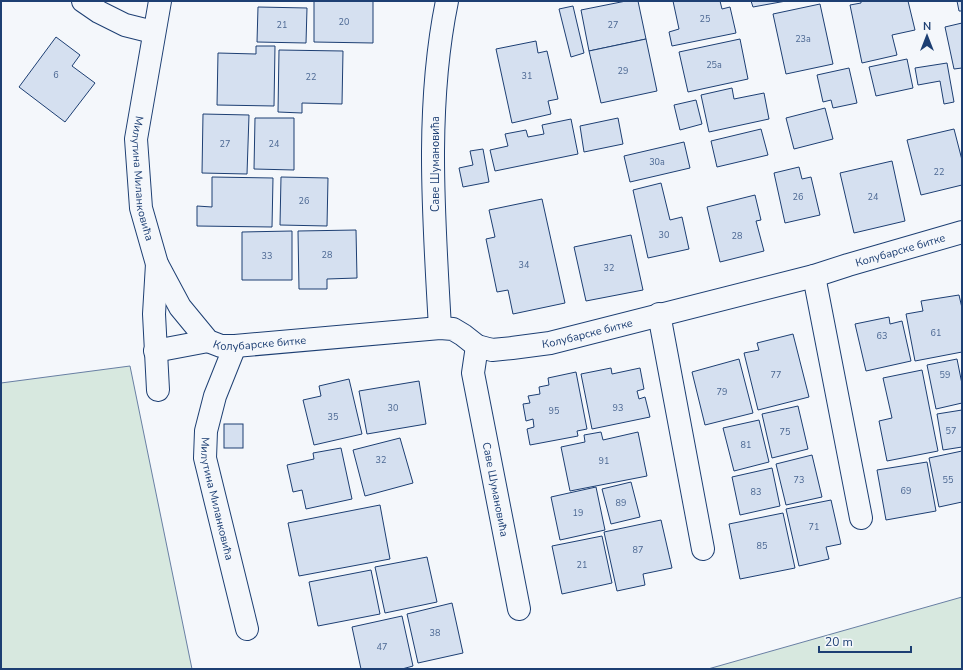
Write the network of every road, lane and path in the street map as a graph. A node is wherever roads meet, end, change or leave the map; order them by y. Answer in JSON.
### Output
{"nodes":[{"id":1,"x":83,"y":1,"type":"edge"},
{"id":2,"x":160,"y":1,"type":"edge"},
{"id":3,"x":452,"y":2,"type":"edge"},
{"id":4,"x":154,"y":32,"type":"junction"},
{"id":5,"x":962,"y":232,"type":"edge"},
{"id":6,"x":157,"y":264,"type":"junction"},
{"id":7,"x":814,"y":276,"type":"junction"},
{"id":8,"x":659,"y":314,"type":"junction"},
{"id":9,"x":440,"y":328,"type":"junction"},
{"id":10,"x":208,"y":340,"type":"junction"},
{"id":11,"x":235,"y":346,"type":"junction"},
{"id":12,"x":477,"y":346,"type":"junction"},
{"id":13,"x":155,"y":351,"type":"junction"},
{"id":14,"x":158,"y":390,"type":"dead end"},
{"id":15,"x":861,"y":518,"type":"dead end"},
{"id":16,"x":703,"y":549,"type":"dead end"},
{"id":17,"x":519,"y":610,"type":"dead end"},
{"id":18,"x":247,"y":630,"type":"dead end"}],
"edges":[{"from":1,"to":4,"type":"street"},
{"from":2,"to":4,"type":"street","name":"Милутина Миланковића"},
{"from":3,"to":9,"type":"street","name":"Саве Шумановића"},
{"from":4,"to":6,"type":"street","name":"Милутина Миланковића"},
{"from":5,"to":7,"type":"street","name":"Колубарске битке"},
{"from":6,"to":10,"type":"street","name":"Милутина Миланковића"},
{"from":6,"to":13,"type":"street"},
{"from":7,"to":8,"type":"street","name":"Колубарске битке"},
{"from":7,"to":15,"type":"street"},
{"from":8,"to":12,"type":"street","name":"Колубарске битке"},
{"from":8,"to":16,"type":"street"},
{"from":9,"to":11,"type":"street","name":"Колубарске битке"},
{"from":9,"to":12,"type":"street","name":"Колубарске битке"},
{"from":10,"to":11,"type":"street","name":"Колубарске битке"},
{"from":10,"to":13,"type":"street"},
{"from":11,"to":18,"type":"street","name":"Милутина Миланковића"},
{"from":12,"to":17,"type":"street","name":"Саве Шумановића"},
{"from":13,"to":14,"type":"street"}]}
